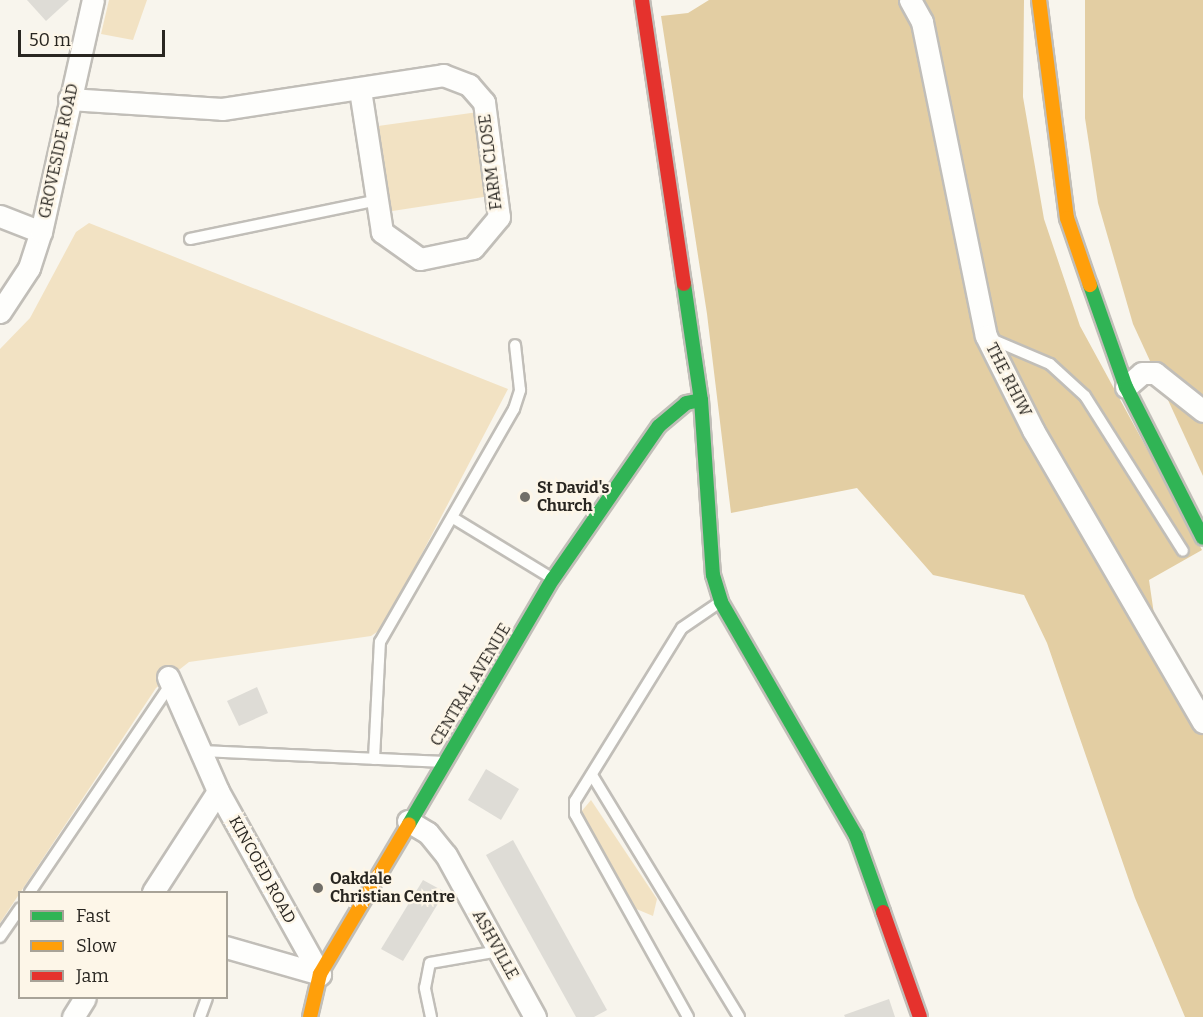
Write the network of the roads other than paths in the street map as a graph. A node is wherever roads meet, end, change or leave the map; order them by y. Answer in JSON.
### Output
{"nodes":[{"id":1,"x":93,"y":0,"type":"edge"},
{"id":2,"x":642,"y":0,"type":"edge"},
{"id":3,"x":910,"y":0,"type":"edge"},
{"id":4,"x":1039,"y":0,"type":"edge"},
{"id":5,"x":360,"y":90,"type":"junction"},
{"id":6,"x":69,"y":99,"type":"junction"},
{"id":7,"x":374,"y":201,"type":"junction"},
{"id":8,"x":0,"y":216,"type":"edge"},
{"id":9,"x":41,"y":232,"type":"junction"},
{"id":10,"x":190,"y":239,"type":"dead end"},
{"id":11,"x":0,"y":312,"type":"edge"},
{"id":12,"x":986,"y":336,"type":"junction"},
{"id":13,"x":515,"y":345,"type":"dead end"},
{"id":14,"x":1126,"y":387,"type":"junction"},
{"id":15,"x":701,"y":400,"type":"junction"},
{"id":16,"x":1203,"y":411,"type":"edge"},
{"id":17,"x":455,"y":519,"type":"junction"},
{"id":18,"x":1203,"y":538,"type":"edge"},
{"id":19,"x":1183,"y":551,"type":"dead end"},
{"id":20,"x":553,"y":579,"type":"junction"},
{"id":21,"x":721,"y":602,"type":"junction"},
{"id":22,"x":169,"y":680,"type":"joint"},
{"id":23,"x":1203,"y":722,"type":"edge"},
{"id":24,"x":201,"y":751,"type":"junction"},
{"id":25,"x":374,"y":759,"type":"junction"},
{"id":26,"x":443,"y":762,"type":"junction"},
{"id":27,"x":592,"y":775,"type":"junction"},
{"id":28,"x":218,"y":791,"type":"junction"},
{"id":29,"x":408,"y":821,"type":"junction"},
{"id":30,"x":31,"y":891,"type":"edge"},
{"id":31,"x":154,"y":891,"type":"edge"},
{"id":32,"x":18,"y":911,"type":"edge"},
{"id":33,"x":0,"y":937,"type":"edge"},
{"id":34,"x":228,"y":948,"type":"edge"},
{"id":35,"x":498,"y":951,"type":"junction"},
{"id":36,"x":320,"y":974,"type":"junction"},
{"id":37,"x":84,"y":999,"type":"edge"},
{"id":38,"x":207,"y":999,"type":"edge"},
{"id":39,"x":202,"y":1014,"type":"edge"},
{"id":40,"x":73,"y":1017,"type":"edge"},
{"id":41,"x":310,"y":1017,"type":"edge"},
{"id":42,"x":430,"y":1017,"type":"edge"},
{"id":43,"x":535,"y":1017,"type":"edge"},
{"id":44,"x":688,"y":1017,"type":"edge"},
{"id":45,"x":739,"y":1017,"type":"edge"},
{"id":46,"x":920,"y":1017,"type":"edge"}],
"edges":[{"from":1,"to":6,"type":"street","name":"GROVESIDE ROAD"},
{"from":2,"to":15,"type":"street"},
{"from":3,"to":12,"type":"street","name":"THE RHIW"},
{"from":4,"to":14,"type":"street"},
{"from":5,"to":6,"type":"street","name":"FARM CLOSE"},
{"from":5,"to":7,"type":"street","name":"FARM CLOSE"},
{"from":5,"to":7,"type":"street","name":"FARM CLOSE"},
{"from":6,"to":9,"type":"street","name":"GROVESIDE ROAD"},
{"from":7,"to":10,"type":"lane"},
{"from":8,"to":9,"type":"street"},
{"from":9,"to":11,"type":"street","name":"GROVESIDE ROAD"},
{"from":12,"to":19,"type":"lane"},
{"from":12,"to":23,"type":"street","name":"THE RHIW"},
{"from":13,"to":17,"type":"lane"},
{"from":14,"to":16,"type":"street"},
{"from":14,"to":18,"type":"street"},
{"from":15,"to":20,"type":"street","name":"CENTRAL AVENUE"},
{"from":15,"to":21,"type":"street"},
{"from":17,"to":20,"type":"lane"},
{"from":17,"to":25,"type":"lane"},
{"from":20,"to":26,"type":"street","name":"CENTRAL AVENUE"},
{"from":21,"to":27,"type":"lane"},
{"from":21,"to":46,"type":"street"},
{"from":22,"to":24,"type":"street","name":"KINCOED ROAD"},
{"from":22,"to":30,"type":"lane"},
{"from":24,"to":25,"type":"lane"},
{"from":24,"to":28,"type":"street","name":"KINCOED ROAD"},
{"from":25,"to":26,"type":"lane"},
{"from":26,"to":29,"type":"street","name":"CENTRAL AVENUE"},
{"from":27,"to":44,"type":"lane"},
{"from":27,"to":45,"type":"lane"},
{"from":28,"to":31,"type":"street"},
{"from":28,"to":36,"type":"street","name":"KINCOED ROAD"},
{"from":29,"to":35,"type":"street","name":"ASHVILLE"},
{"from":29,"to":36,"type":"street","name":"CENTRAL AVENUE"},
{"from":32,"to":33,"type":"lane"},
{"from":34,"to":36,"type":"street"},
{"from":35,"to":42,"type":"lane"},
{"from":35,"to":43,"type":"street","name":"ASHVILLE"},
{"from":36,"to":41,"type":"street","name":"CENTRAL AVENUE"},
{"from":37,"to":40,"type":"street"},
{"from":38,"to":39,"type":"lane"}]}
